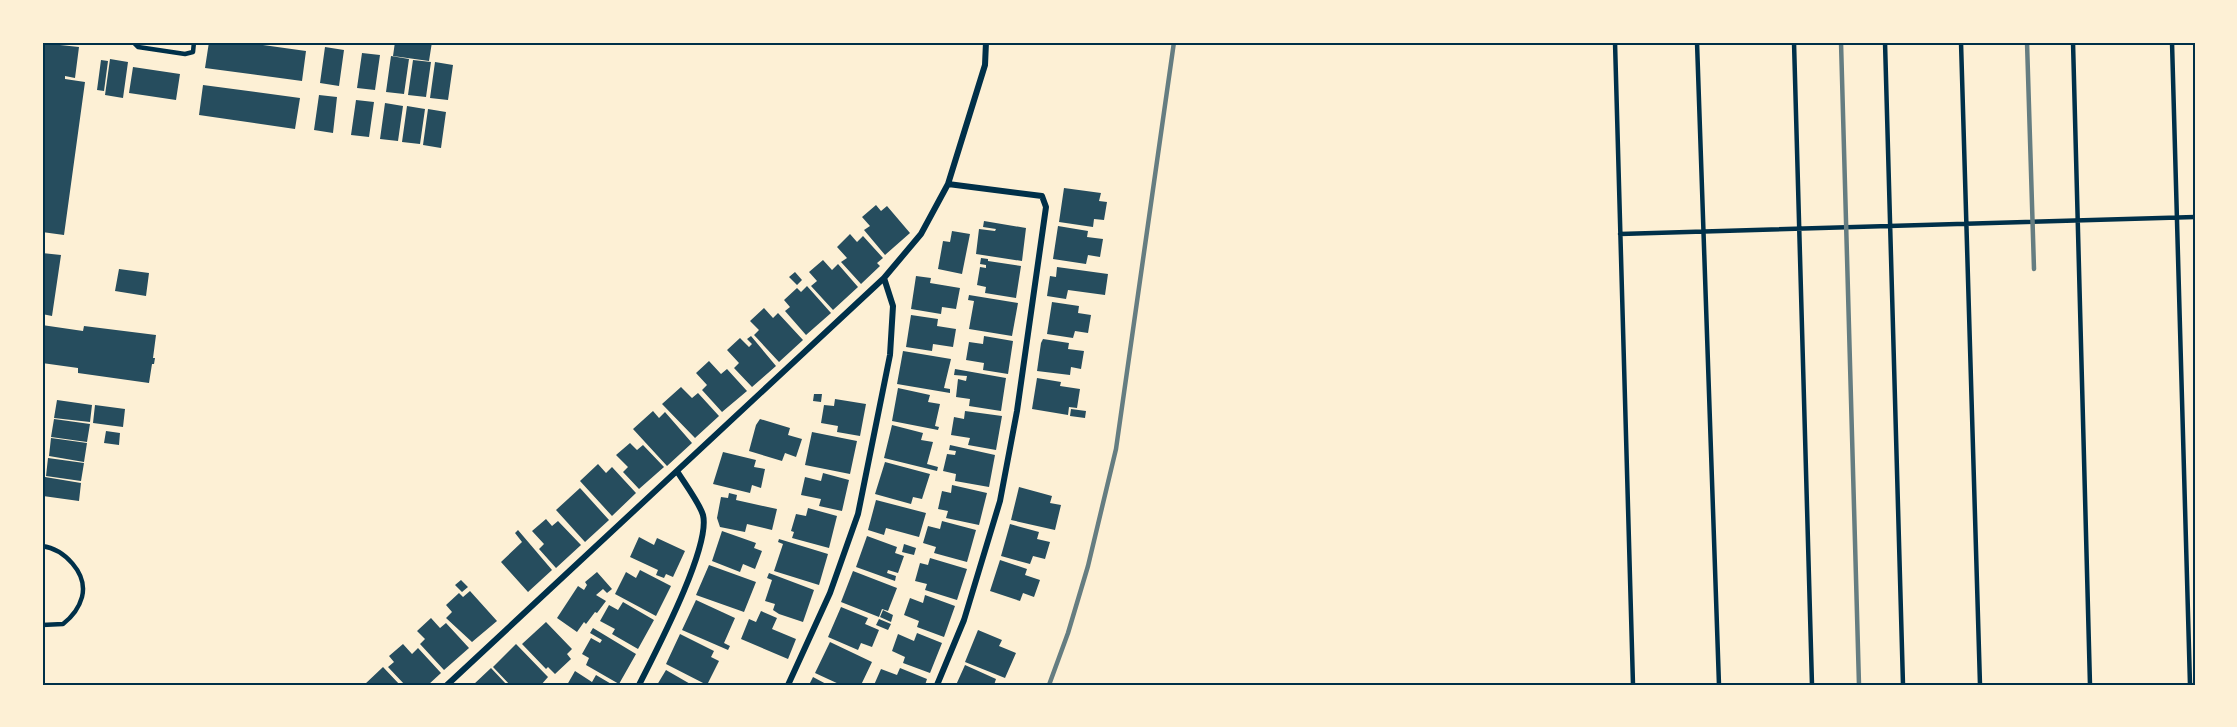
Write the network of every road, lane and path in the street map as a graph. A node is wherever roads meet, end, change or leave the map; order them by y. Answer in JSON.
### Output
{"nodes":[{"id":1,"x":133,"y":42,"type":"edge"},
{"id":2,"x":194,"y":42,"type":"edge"},
{"id":3,"x":986,"y":42,"type":"edge"},
{"id":4,"x":1615,"y":42,"type":"edge"},
{"id":5,"x":1697,"y":42,"type":"edge"},
{"id":6,"x":1794,"y":42,"type":"edge"},
{"id":7,"x":1885,"y":42,"type":"edge"},
{"id":8,"x":1961,"y":42,"type":"edge"},
{"id":9,"x":2073,"y":42,"type":"edge"},
{"id":10,"x":2172,"y":42,"type":"edge"},
{"id":11,"x":948,"y":183,"type":"junction"},
{"id":12,"x":2176,"y":217,"type":"junction"},
{"id":13,"x":2195,"y":217,"type":"edge"},
{"id":14,"x":2078,"y":220,"type":"junction"},
{"id":15,"x":1966,"y":224,"type":"junction"},
{"id":16,"x":1890,"y":227,"type":"junction"},
{"id":17,"x":1798,"y":230,"type":"junction"},
{"id":18,"x":1704,"y":232,"type":"junction"},
{"id":19,"x":1620,"y":234,"type":"junction"},
{"id":20,"x":884,"y":278,"type":"junction"},
{"id":21,"x":677,"y":471,"type":"junction"},
{"id":22,"x":42,"y":546,"type":"edge"},
{"id":23,"x":42,"y":626,"type":"edge"},
{"id":24,"x":447,"y":685,"type":"edge"},
{"id":25,"x":639,"y":685,"type":"edge"},
{"id":26,"x":788,"y":685,"type":"edge"},
{"id":27,"x":937,"y":685,"type":"edge"},
{"id":28,"x":1634,"y":685,"type":"edge"},
{"id":29,"x":1719,"y":685,"type":"edge"},
{"id":30,"x":1812,"y":685,"type":"edge"},
{"id":31,"x":1903,"y":685,"type":"edge"},
{"id":32,"x":1980,"y":685,"type":"edge"},
{"id":33,"x":2090,"y":685,"type":"edge"},
{"id":34,"x":2190,"y":685,"type":"edge"}],
"edges":[{"from":1,"to":2,"type":"lane"},
{"from":3,"to":11,"type":"street"},
{"from":4,"to":19,"type":"lane"},
{"from":5,"to":18,"type":"lane"},
{"from":6,"to":17,"type":"lane"},
{"from":7,"to":16,"type":"lane"},
{"from":8,"to":15,"type":"lane"},
{"from":9,"to":14,"type":"lane"},
{"from":10,"to":12,"type":"lane"},
{"from":11,"to":20,"type":"street"},
{"from":11,"to":27,"type":"street"},
{"from":12,"to":13,"type":"lane"},
{"from":12,"to":14,"type":"lane"},
{"from":12,"to":34,"type":"lane"},
{"from":14,"to":15,"type":"lane"},
{"from":14,"to":33,"type":"lane"},
{"from":15,"to":16,"type":"lane"},
{"from":15,"to":32,"type":"lane"},
{"from":16,"to":17,"type":"lane"},
{"from":16,"to":31,"type":"lane"},
{"from":17,"to":18,"type":"lane"},
{"from":17,"to":30,"type":"lane"},
{"from":18,"to":19,"type":"lane"},
{"from":18,"to":29,"type":"lane"},
{"from":19,"to":28,"type":"lane"},
{"from":20,"to":21,"type":"street"},
{"from":20,"to":26,"type":"street"},
{"from":21,"to":24,"type":"street"},
{"from":21,"to":25,"type":"street"},
{"from":22,"to":23,"type":"lane"}]}
